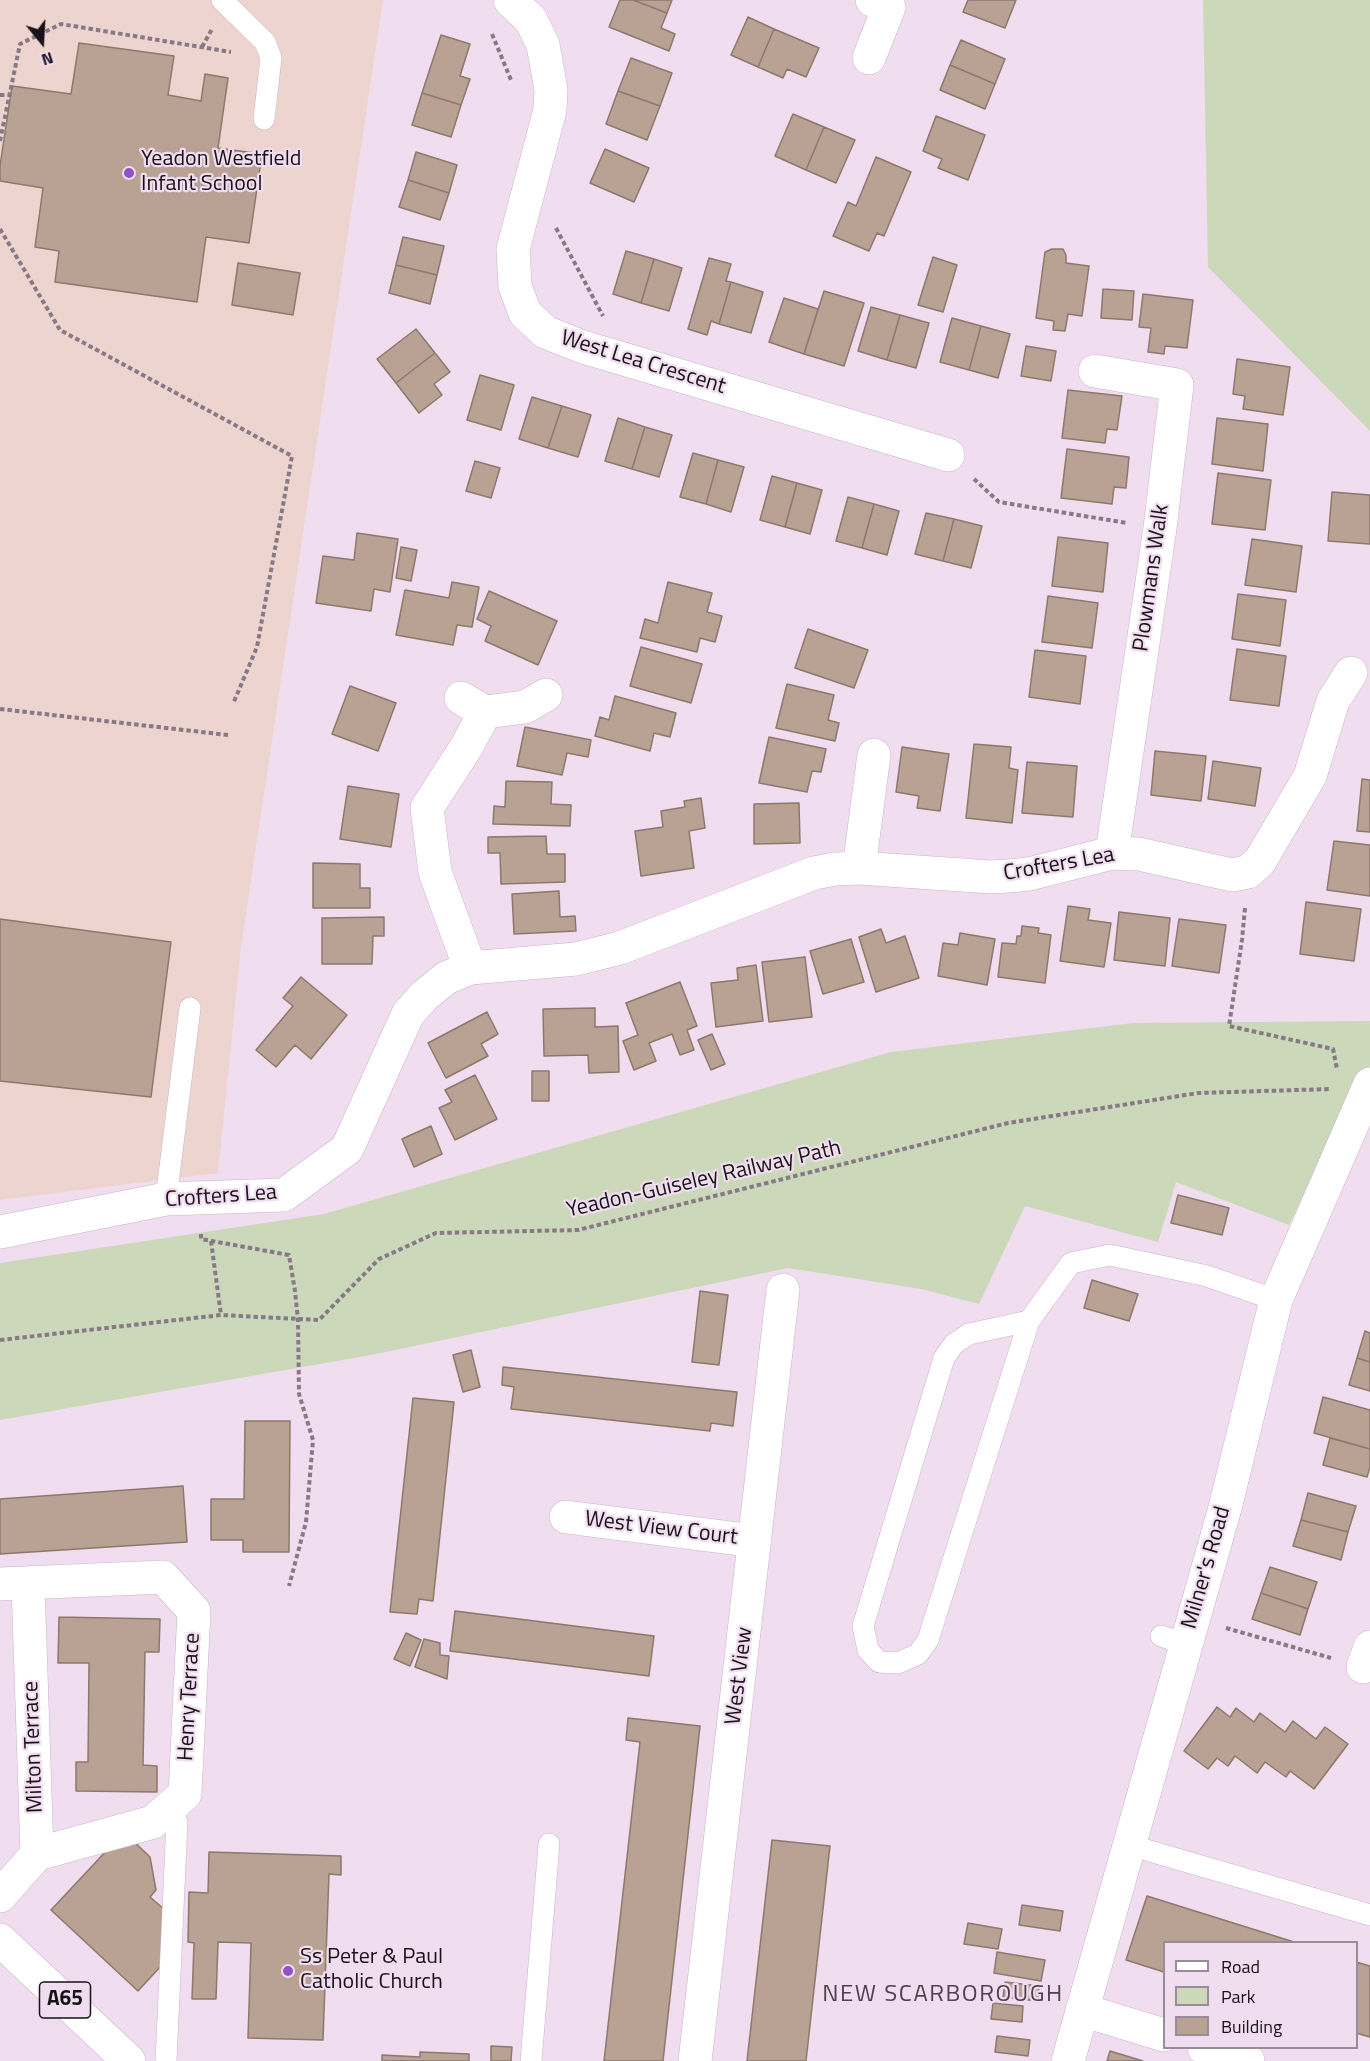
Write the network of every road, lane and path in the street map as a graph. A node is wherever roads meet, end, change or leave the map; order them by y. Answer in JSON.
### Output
{"nodes":[{"id":1,"x":222,"y":0,"type":"edge"},
{"id":2,"x":510,"y":0,"type":"edge"},
{"id":3,"x":872,"y":0,"type":"edge"},
{"id":4,"x":492,"y":32,"type":"dead end"},
{"id":5,"x":271,"y":58,"type":"junction"},
{"id":6,"x":869,"y":58,"type":"dead end"},
{"id":7,"x":514,"y":86,"type":"dead end"},
{"id":8,"x":0,"y":95,"type":"edge"},
{"id":9,"x":9,"y":95,"type":"junction"},
{"id":10,"x":264,"y":119,"type":"dead end"},
{"id":11,"x":0,"y":141,"type":"edge"},
{"id":12,"x":531,"y":181,"type":"junction"},
{"id":13,"x":0,"y":229,"type":"edge"},
{"id":14,"x":626,"y":359,"type":"junction"},
{"id":15,"x":1095,"y":371,"type":"dead end"},
{"id":16,"x":948,"y":455,"type":"joint"},
{"id":17,"x":1160,"y":528,"type":"junction"},
{"id":18,"x":1351,"y":673,"type":"dead end"},
{"id":19,"x":546,"y":695,"type":"dead end"},
{"id":20,"x":233,"y":704,"type":"dead end"},
{"id":21,"x":0,"y":709,"type":"edge"},
{"id":22,"x":228,"y":735,"type":"dead end"},
{"id":23,"x":874,"y":755,"type":"dead end"},
{"id":24,"x":1113,"y":854,"type":"junction"},
{"id":25,"x":859,"y":868,"type":"junction"},
{"id":26,"x":1248,"y":872,"type":"junction"},
{"id":27,"x":470,"y":968,"type":"junction"},
{"id":28,"x":190,"y":1008,"type":"dead end"},
{"id":29,"x":1360,"y":1088,"type":"edge"},
{"id":30,"x":214,"y":1197,"type":"junction"},
{"id":31,"x":166,"y":1199,"type":"junction"},
{"id":32,"x":1,"y":1228,"type":"edge"},
{"id":33,"x":211,"y":1241,"type":"junction"},
{"id":34,"x":783,"y":1290,"type":"dead end"},
{"id":35,"x":1276,"y":1299,"type":"junction"},
{"id":36,"x":221,"y":1314,"type":"junction"},
{"id":37,"x":298,"y":1320,"type":"junction"},
{"id":38,"x":1029,"y":1321,"type":"junction"},
{"id":39,"x":0,"y":1340,"type":"edge"},
{"id":40,"x":566,"y":1517,"type":"dead end"},
{"id":41,"x":755,"y":1541,"type":"junction"},
{"id":42,"x":14,"y":1584,"type":"edge"},
{"id":43,"x":289,"y":1586,"type":"dead end"},
{"id":44,"x":1220,"y":1626,"type":"dead end"},
{"id":45,"x":1367,"y":1657,"type":"edge"},
{"id":46,"x":177,"y":1822,"type":"dead end"},
{"id":47,"x":549,"y":1844,"type":"dead end"},
{"id":48,"x":1129,"y":1845,"type":"junction"},
{"id":49,"x":37,"y":1854,"type":"junction"},
{"id":50,"x":0,"y":1896,"type":"edge"},
{"id":51,"x":1370,"y":1915,"type":"edge"},
{"id":52,"x":0,"y":1940,"type":"edge"},
{"id":53,"x":1082,"y":2010,"type":"junction"},
{"id":54,"x":1163,"y":2035,"type":"edge"},
{"id":55,"x":1207,"y":2049,"type":"edge"},
{"id":56,"x":129,"y":2061,"type":"edge"},
{"id":57,"x":166,"y":2061,"type":"edge"},
{"id":58,"x":531,"y":2061,"type":"edge"},
{"id":59,"x":695,"y":2061,"type":"edge"},
{"id":60,"x":1068,"y":2061,"type":"edge"},
{"id":61,"x":1248,"y":2061,"type":"edge"}],
"edges":[{"from":1,"to":5,"type":"lane"},
{"from":2,"to":12,"type":"street","name":"West Lea Crescent"},
{"from":3,"to":6,"type":"street"},
{"from":4,"to":7,"type":"path"},
{"from":5,"to":9,"type":"path"},
{"from":5,"to":10,"type":"lane"},
{"from":8,"to":9,"type":"path"},
{"from":9,"to":11,"type":"path"},
{"from":12,"to":14,"type":"path"},
{"from":12,"to":14,"type":"street","name":"West Lea Crescent"},
{"from":13,"to":20,"type":"path"},
{"from":14,"to":16,"type":"street","name":"West Lea Crescent"},
{"from":15,"to":17,"type":"street","name":"Plowmans Walk"},
{"from":16,"to":17,"type":"path"},
{"from":17,"to":24,"type":"street","name":"Plowmans Walk"},
{"from":18,"to":26,"type":"street"},
{"from":19,"to":27,"type":"street"},
{"from":21,"to":22,"type":"path"},
{"from":23,"to":25,"type":"street"},
{"from":24,"to":25,"type":"street","name":"Crofters Lea"},
{"from":24,"to":26,"type":"street","name":"Crofters Lea"},
{"from":25,"to":27,"type":"street","name":"Crofters Lea"},
{"from":26,"to":29,"type":"path"},
{"from":27,"to":30,"type":"street","name":"Crofters Lea"},
{"from":28,"to":31,"type":"lane"},
{"from":29,"to":35,"type":"street","name":"Milner's Road"},
{"from":29,"to":37,"type":"path","name":"Yeadon-Guiseley Railway Path"},
{"from":30,"to":31,"type":"street","name":"Crofters Lea"},
{"from":30,"to":33,"type":"path"},
{"from":31,"to":32,"type":"street","name":"Crofters Lea"},
{"from":33,"to":36,"type":"path"},
{"from":33,"to":37,"type":"path"},
{"from":34,"to":41,"type":"street","name":"West View"},
{"from":35,"to":38,"type":"lane"},
{"from":35,"to":48,"type":"street","name":"Milner's Road"},
{"from":36,"to":37,"type":"path","name":"Yeadon-Guiseley Railway Path"},
{"from":36,"to":39,"type":"path","name":"Yeadon-Guiseley Railway Path"},
{"from":37,"to":43,"type":"path"},
{"from":38,"to":38,"type":"lane"},
{"from":40,"to":41,"type":"street","name":"West View Court"},
{"from":41,"to":59,"type":"street","name":"West View"},
{"from":42,"to":49,"type":"street","name":"Milton Terrace"},
{"from":42,"to":49,"type":"street","name":"Henry Terrace"},
{"from":44,"to":45,"type":"path"},
{"from":46,"to":57,"type":"lane"},
{"from":47,"to":58,"type":"lane"},
{"from":48,"to":51,"type":"lane"},
{"from":48,"to":53,"type":"street","name":"Milner's Road"},
{"from":49,"to":50,"type":"street"},
{"from":52,"to":56,"type":"street","number":"A65"},
{"from":53,"to":54,"type":"street"},
{"from":53,"to":60,"type":"street","name":"Milner's Road"},
{"from":55,"to":61,"type":"street"}]}
